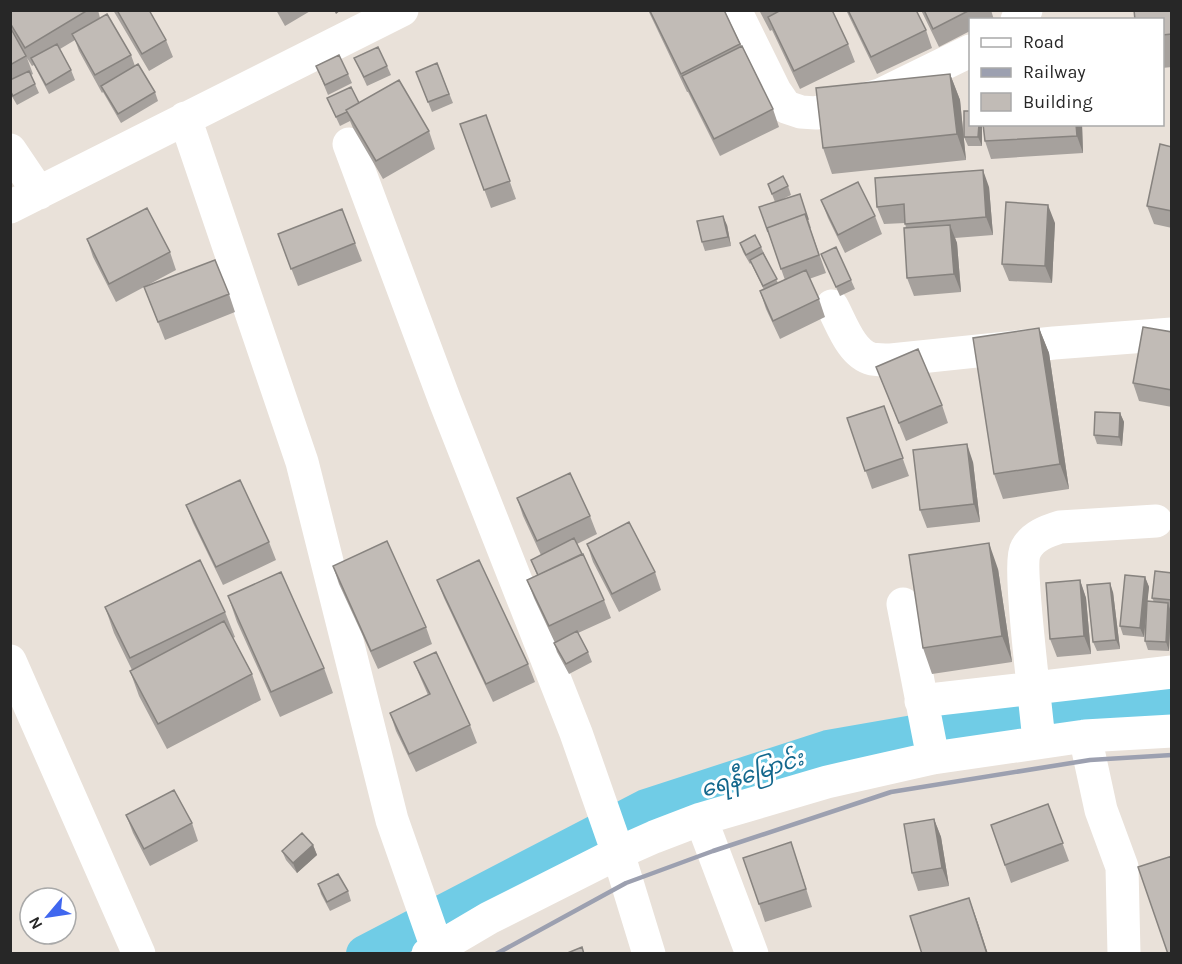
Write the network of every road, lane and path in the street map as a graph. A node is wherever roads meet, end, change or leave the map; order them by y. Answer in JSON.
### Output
{"nodes":[{"id":1,"x":402,"y":10,"type":"edge"},
{"id":2,"x":735,"y":10,"type":"edge"},
{"id":3,"x":969,"y":51,"type":"edge"},
{"id":4,"x":185,"y":118,"type":"junction"},
{"id":5,"x":349,"y":144,"type":"dead end"},
{"id":6,"x":10,"y":150,"type":"edge"},
{"id":7,"x":25,"y":200,"type":"edge"},
{"id":8,"x":832,"y":306,"type":"dead end"},
{"id":9,"x":1172,"y":334,"type":"edge"},
{"id":10,"x":1156,"y":520,"type":"dead end"},
{"id":11,"x":903,"y":604,"type":"dead end"},
{"id":12,"x":10,"y":661,"type":"edge"},
{"id":13,"x":1172,"y":672,"type":"edge"},
{"id":14,"x":1034,"y":689,"type":"junction"},
{"id":15,"x":921,"y":701,"type":"junction"},
{"id":16,"x":1172,"y":731,"type":"edge"},
{"id":17,"x":1085,"y":736,"type":"junction"},
{"id":18,"x":1039,"y":742,"type":"junction"},
{"id":19,"x":933,"y":758,"type":"junction"},
{"id":20,"x":701,"y":819,"type":"junction"},
{"id":21,"x":618,"y":853,"type":"junction"},
{"id":22,"x":433,"y":951,"type":"edge"},
{"id":23,"x":139,"y":954,"type":"edge"},
{"id":24,"x":649,"y":954,"type":"edge"},
{"id":25,"x":752,"y":954,"type":"edge"},
{"id":26,"x":1124,"y":954,"type":"edge"}],
"edges":[{"from":1,"to":4,"type":"street"},
{"from":2,"to":3,"type":"street"},
{"from":4,"to":7,"type":"street"},
{"from":4,"to":22,"type":"street"},
{"from":5,"to":21,"type":"street"},
{"from":6,"to":7,"type":"street"},
{"from":8,"to":9,"type":"street"},
{"from":10,"to":14,"type":"street"},
{"from":11,"to":15,"type":"street"},
{"from":12,"to":23,"type":"street"},
{"from":13,"to":14,"type":"street"},
{"from":14,"to":15,"type":"street"},
{"from":14,"to":18,"type":"street"},
{"from":15,"to":19,"type":"street"},
{"from":16,"to":17,"type":"street"},
{"from":17,"to":18,"type":"street"},
{"from":17,"to":26,"type":"street"},
{"from":18,"to":19,"type":"street"},
{"from":19,"to":20,"type":"street"},
{"from":20,"to":21,"type":"street"},
{"from":20,"to":25,"type":"street"},
{"from":21,"to":22,"type":"street"},
{"from":21,"to":24,"type":"street"}]}
